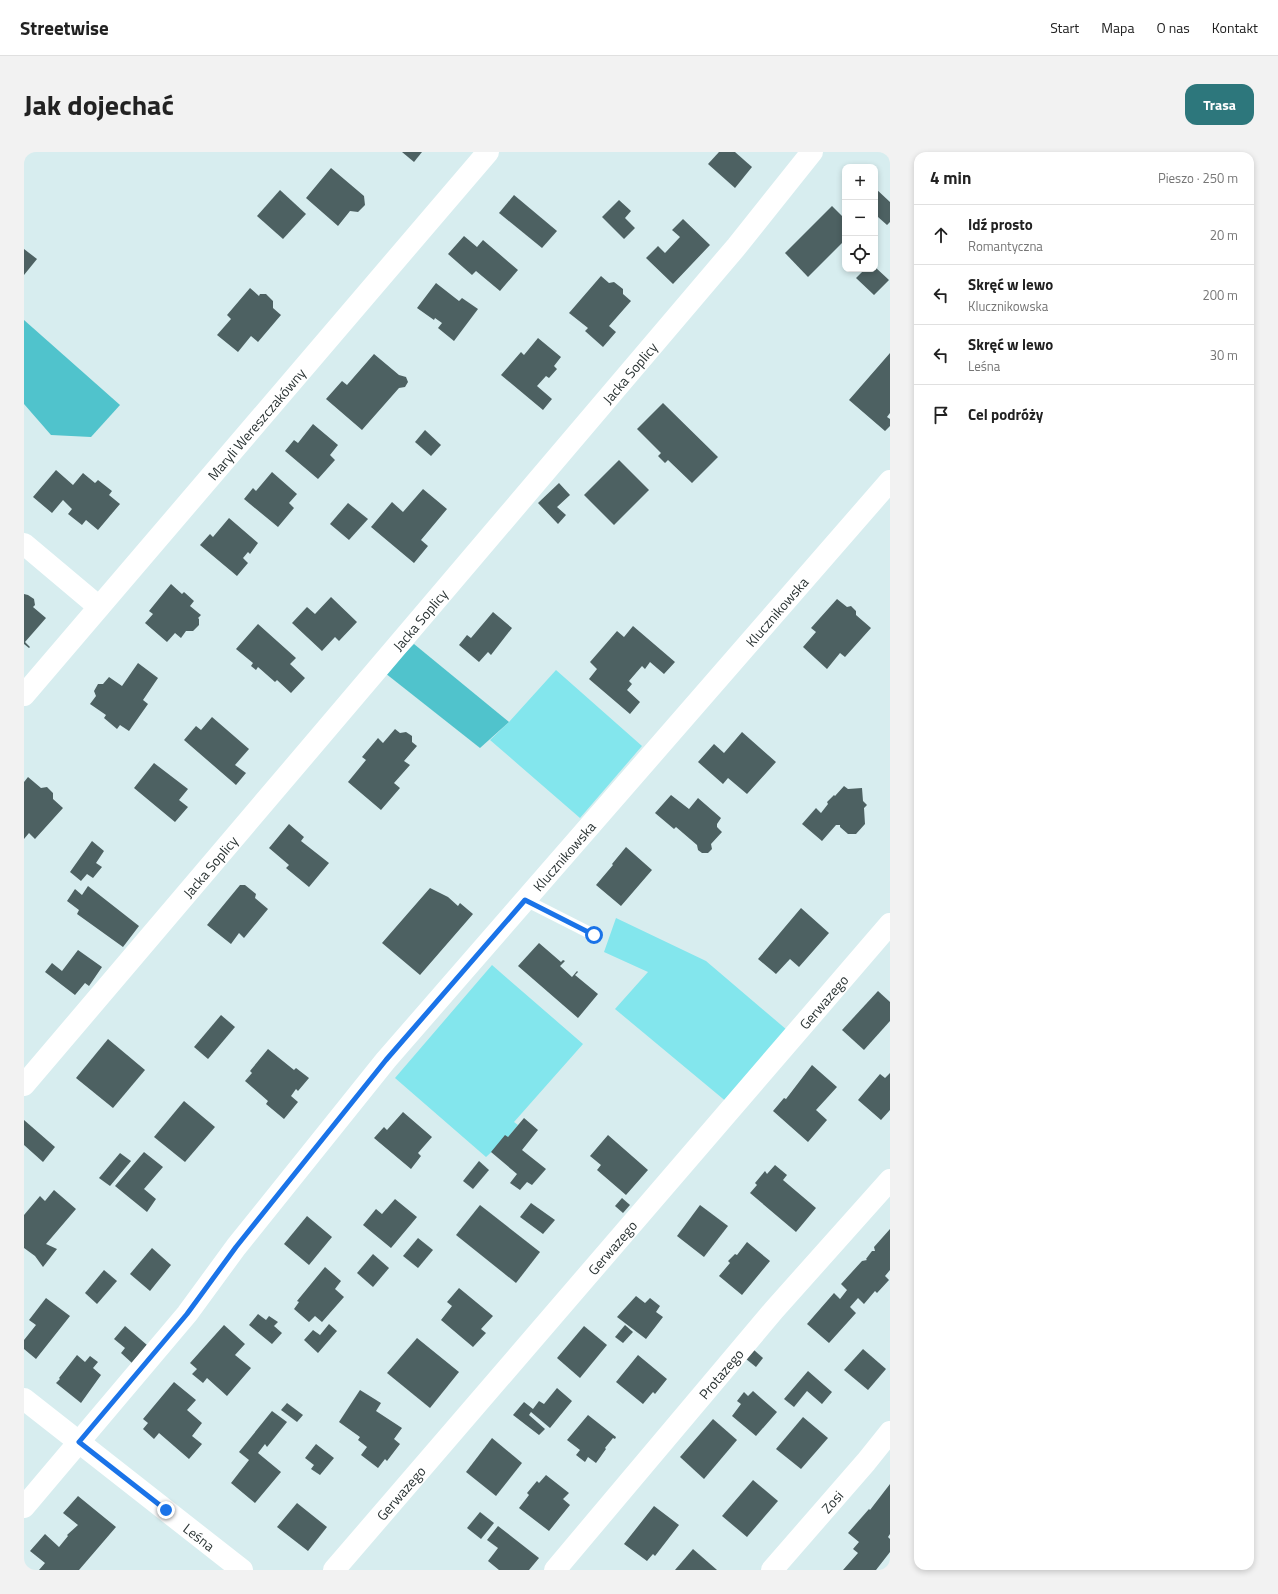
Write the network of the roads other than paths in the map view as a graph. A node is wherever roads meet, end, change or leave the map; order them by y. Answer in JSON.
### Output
{"nodes":[{"id":1,"x":488,"y":152,"type":"edge"},
{"id":2,"x":812,"y":152,"type":"edge"},
{"id":3,"x":890,"y":481,"type":"edge"},
{"id":4,"x":24,"y":544,"type":"edge"},
{"id":5,"x":99,"y":607,"type":"junction"},
{"id":6,"x":24,"y":695,"type":"edge"},
{"id":7,"x":525,"y":900,"type":"junction"},
{"id":8,"x":890,"y":924,"type":"edge"},
{"id":9,"x":594,"y":935,"type":"dead end"},
{"id":10,"x":24,"y":1085,"type":"edge"},
{"id":11,"x":890,"y":1180,"type":"edge"},
{"id":12,"x":24,"y":1399,"type":"edge"},
{"id":13,"x":890,"y":1432,"type":"edge"},
{"id":14,"x":79,"y":1442,"type":"junction"},
{"id":15,"x":24,"y":1507,"type":"edge"},
{"id":16,"x":242,"y":1570,"type":"edge"},
{"id":17,"x":334,"y":1570,"type":"edge"},
{"id":18,"x":555,"y":1570,"type":"edge"},
{"id":19,"x":772,"y":1570,"type":"edge"}],
"edges":[{"from":1,"to":5,"type":"street","name":"Maryli Wereszczakówny"},
{"from":2,"to":10,"type":"street","name":"Jacka Soplicy"},
{"from":3,"to":7,"type":"street","name":"Klucznikowska"},
{"from":4,"to":5,"type":"street"},
{"from":5,"to":6,"type":"street","name":"Maryli Wereszczakówny"},
{"from":7,"to":9,"type":"lane"},
{"from":7,"to":14,"type":"street","name":"Klucznikowska"},
{"from":8,"to":17,"type":"street","name":"Gerwazego"},
{"from":11,"to":18,"type":"street","name":"Protazego"},
{"from":12,"to":14,"type":"street","name":"Leśna"},
{"from":13,"to":19,"type":"street","name":"Zosi"},
{"from":14,"to":15,"type":"street","name":"Klucznikowska"},
{"from":14,"to":16,"type":"street","name":"Leśna"}]}
